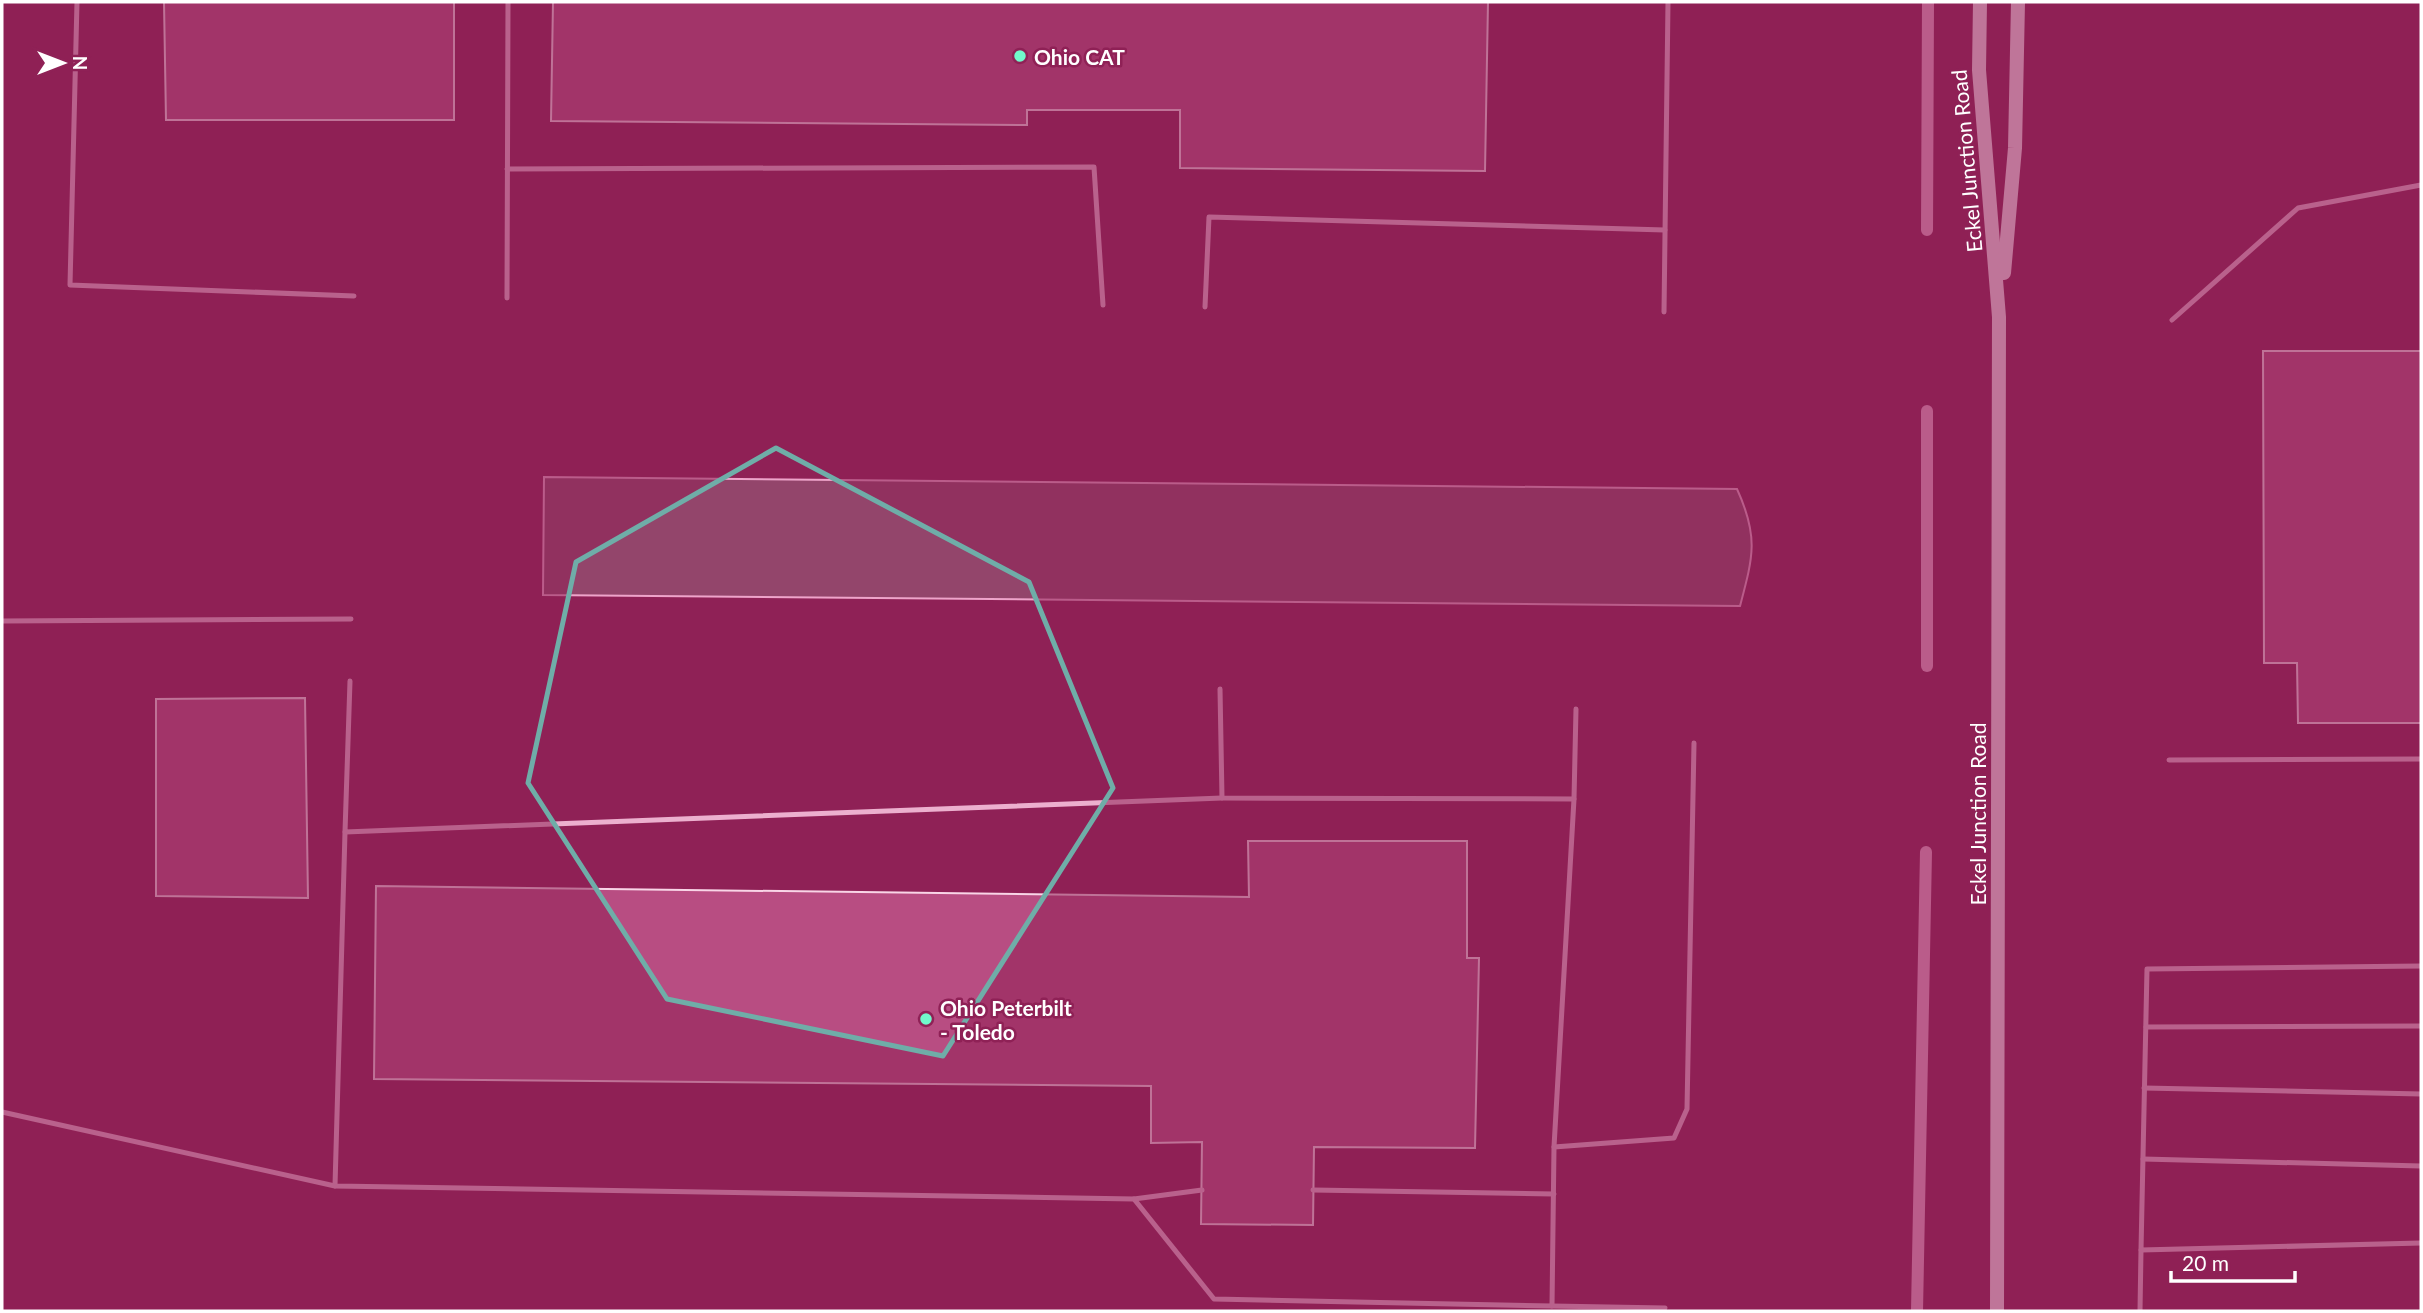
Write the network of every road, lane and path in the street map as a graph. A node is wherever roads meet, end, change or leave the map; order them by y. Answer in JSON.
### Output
{"nodes":[{"id":1,"x":77,"y":2,"type":"edge"},
{"id":2,"x":508,"y":2,"type":"edge"},
{"id":3,"x":1668,"y":2,"type":"edge"},
{"id":4,"x":1980,"y":2,"type":"edge"},
{"id":5,"x":2018,"y":2,"type":"edge"},
{"id":6,"x":507,"y":169,"type":"junction"},
{"id":7,"x":2421,"y":186,"type":"edge"},
{"id":8,"x":1665,"y":230,"type":"junction"},
{"id":9,"x":354,"y":296,"type":"dead end"},
{"id":10,"x":507,"y":298,"type":"dead end"},
{"id":11,"x":1102,"y":305,"type":"dead end"},
{"id":12,"x":1205,"y":307,"type":"dead end"},
{"id":13,"x":1664,"y":312,"type":"dead end"},
{"id":14,"x":2000,"y":317,"type":"junction"},
{"id":15,"x":2172,"y":320,"type":"dead end"},
{"id":16,"x":351,"y":619,"type":"dead end"},
{"id":17,"x":2,"y":621,"type":"edge"},
{"id":18,"x":350,"y":681,"type":"dead end"},
{"id":19,"x":1220,"y":689,"type":"dead end"},
{"id":20,"x":1576,"y":709,"type":"dead end"},
{"id":21,"x":1693,"y":743,"type":"dead end"},
{"id":22,"x":2421,"y":758,"type":"edge"},
{"id":23,"x":2169,"y":760,"type":"dead end"},
{"id":24,"x":1222,"y":798,"type":"junction"},
{"id":25,"x":1574,"y":799,"type":"junction"},
{"id":26,"x":345,"y":832,"type":"junction"},
{"id":27,"x":2421,"y":966,"type":"edge"},
{"id":28,"x":2421,"y":1026,"type":"edge"},
{"id":29,"x":2146,"y":1027,"type":"junction"},
{"id":30,"x":2144,"y":1088,"type":"junction"},
{"id":31,"x":2421,"y":1094,"type":"edge"},
{"id":32,"x":2,"y":1112,"type":"edge"},
{"id":33,"x":1554,"y":1147,"type":"junction"},
{"id":34,"x":2143,"y":1159,"type":"junction"},
{"id":35,"x":2421,"y":1166,"type":"edge"},
{"id":36,"x":335,"y":1186,"type":"junction"},
{"id":37,"x":1202,"y":1190,"type":"dead end"},
{"id":38,"x":1313,"y":1190,"type":"dead end"},
{"id":39,"x":1554,"y":1194,"type":"junction"},
{"id":40,"x":1134,"y":1199,"type":"junction"},
{"id":41,"x":2421,"y":1243,"type":"edge"},
{"id":42,"x":2141,"y":1250,"type":"junction"},
{"id":43,"x":1552,"y":1306,"type":"junction"},
{"id":44,"x":1665,"y":1308,"type":"dead end"},
{"id":45,"x":1997,"y":1311,"type":"edge"},
{"id":46,"x":2140,"y":1311,"type":"edge"}],
"edges":[{"from":1,"to":9,"type":"lane"},
{"from":2,"to":6,"type":"lane"},
{"from":3,"to":8,"type":"lane"},
{"from":4,"to":14,"type":"street","name":"Eckel Junction Road"},
{"from":5,"to":14,"type":"street","name":"Eckel Junction Road"},
{"from":6,"to":10,"type":"lane"},
{"from":6,"to":11,"type":"lane"},
{"from":7,"to":15,"type":"lane"},
{"from":8,"to":12,"type":"lane"},
{"from":8,"to":13,"type":"lane"},
{"from":14,"to":45,"type":"street","name":"Eckel Junction Road"},
{"from":16,"to":17,"type":"lane"},
{"from":18,"to":26,"type":"lane"},
{"from":19,"to":24,"type":"lane"},
{"from":20,"to":25,"type":"lane"},
{"from":21,"to":33,"type":"lane"},
{"from":22,"to":23,"type":"lane"},
{"from":24,"to":25,"type":"lane"},
{"from":24,"to":26,"type":"lane"},
{"from":25,"to":33,"type":"lane"},
{"from":26,"to":36,"type":"lane"},
{"from":27,"to":29,"type":"lane"},
{"from":28,"to":29,"type":"lane"},
{"from":29,"to":30,"type":"lane"},
{"from":30,"to":31,"type":"lane"},
{"from":30,"to":34,"type":"lane"},
{"from":32,"to":36,"type":"lane"},
{"from":33,"to":39,"type":"lane"},
{"from":34,"to":35,"type":"lane"},
{"from":34,"to":42,"type":"lane"},
{"from":36,"to":40,"type":"lane"},
{"from":37,"to":40,"type":"lane"},
{"from":38,"to":39,"type":"lane"},
{"from":39,"to":43,"type":"lane"},
{"from":40,"to":43,"type":"lane"},
{"from":41,"to":42,"type":"lane"},
{"from":42,"to":46,"type":"lane"},
{"from":43,"to":44,"type":"lane"}]}
